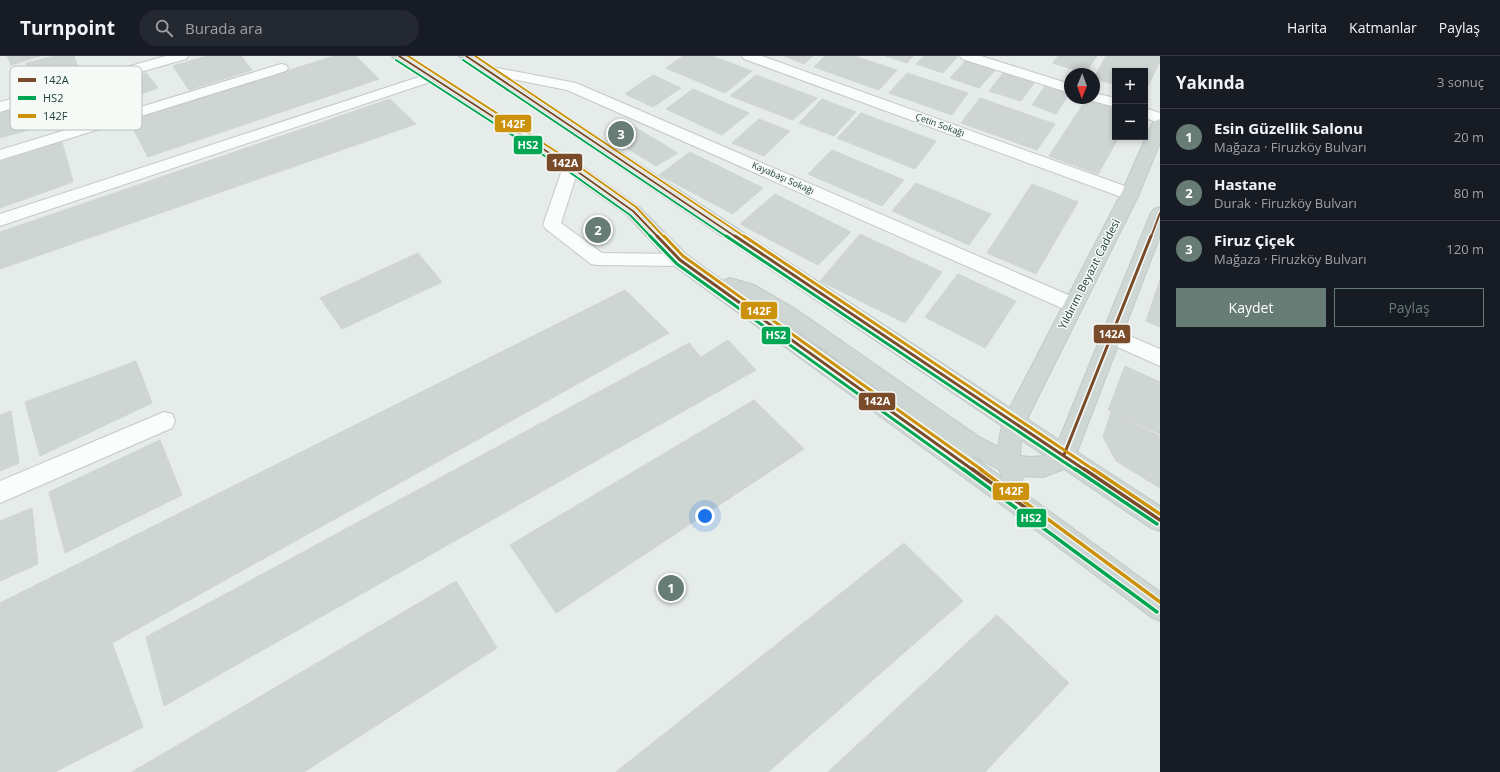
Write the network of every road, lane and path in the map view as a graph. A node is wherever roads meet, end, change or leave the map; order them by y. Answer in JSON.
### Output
{"nodes":[{"id":1,"x":182,"y":56,"type":"edge"},
{"id":2,"x":399,"y":56,"type":"edge"},
{"id":3,"x":466,"y":56,"type":"edge"},
{"id":4,"x":749,"y":56,"type":"edge"},
{"id":5,"x":967,"y":56,"type":"edge"},
{"id":6,"x":142,"y":67,"type":"edge"},
{"id":7,"x":281,"y":68,"type":"dead end"},
{"id":8,"x":487,"y":70,"type":"junction"},
{"id":9,"x":431,"y":78,"type":"junction"},
{"id":10,"x":1064,"y":87,"type":"edge"},
{"id":11,"x":1100,"y":99,"type":"edge"},
{"id":12,"x":1112,"y":102,"type":"edge"},
{"id":13,"x":10,"y":104,"type":"edge"},
{"id":14,"x":0,"y":107,"type":"edge"},
{"id":15,"x":142,"y":111,"type":"edge"},
{"id":16,"x":1148,"y":114,"type":"edge"},
{"id":17,"x":1160,"y":118,"type":"edge"},
{"id":18,"x":1160,"y":124,"type":"edge"},
{"id":19,"x":81,"y":130,"type":"edge"},
{"id":20,"x":0,"y":155,"type":"edge"},
{"id":21,"x":571,"y":167,"type":"junction"},
{"id":22,"x":1130,"y":194,"type":"junction"},
{"id":23,"x":0,"y":220,"type":"edge"},
{"id":24,"x":1158,"y":221,"type":"edge"},
{"id":25,"x":680,"y":260,"type":"junction"},
{"id":26,"x":704,"y":277,"type":"junction"},
{"id":27,"x":1073,"y":305,"type":"junction"},
{"id":28,"x":1111,"y":336,"type":"junction"},
{"id":29,"x":1160,"y":358,"type":"edge"},
{"id":30,"x":164,"y":421,"type":"dead end"},
{"id":31,"x":1014,"y":422,"type":"junction"},
{"id":32,"x":1064,"y":456,"type":"junction"},
{"id":33,"x":1008,"y":463,"type":"junction"},
{"id":34,"x":0,"y":492,"type":"edge"},
{"id":35,"x":1037,"y":516,"type":"junction"},
{"id":36,"x":1160,"y":520,"type":"edge"},
{"id":37,"x":1160,"y":608,"type":"edge"}],
"edges":[{"from":1,"to":6,"type":"street"},
{"from":2,"to":9,"type":"main road"},
{"from":3,"to":8,"type":"main road"},
{"from":4,"to":22,"type":"street","name":"Çetin Sokağı"},
{"from":5,"to":10,"type":"street"},
{"from":7,"to":15,"type":"street"},
{"from":8,"to":27,"type":"street","name":"Kayabaşı Sokağı"},
{"from":8,"to":31,"type":"main road"},
{"from":9,"to":21,"type":"main road"},
{"from":9,"to":23,"type":"street"},
{"from":11,"to":12,"type":"street"},
{"from":13,"to":14,"type":"street"},
{"from":16,"to":17,"type":"street"},
{"from":18,"to":22,"type":"main road","name":"Yıldırım Beyazıt Caddesi"},
{"from":19,"to":20,"type":"street"},
{"from":21,"to":25,"type":"main road"},
{"from":21,"to":25,"type":"street"},
{"from":22,"to":27,"type":"main road","name":"Yıldırım Beyazıt Caddesi"},
{"from":24,"to":28,"type":"main road"},
{"from":25,"to":26,"type":"main road"},
{"from":26,"to":33,"type":"main road"},
{"from":26,"to":35,"type":"main road"},
{"from":27,"to":31,"type":"main road","name":"Yıldırım Beyazıt Caddesi"},
{"from":28,"to":29,"type":"street"},
{"from":28,"to":32,"type":"main road"},
{"from":30,"to":34,"type":"street"},
{"from":31,"to":32,"type":"main road"},
{"from":31,"to":33,"type":"main road","name":"Yıldırım Beyazıt Caddesi"},
{"from":32,"to":33,"type":"main road"},
{"from":32,"to":36,"type":"main road"},
{"from":33,"to":35,"type":"main road"},
{"from":35,"to":37,"type":"main road"}]}
